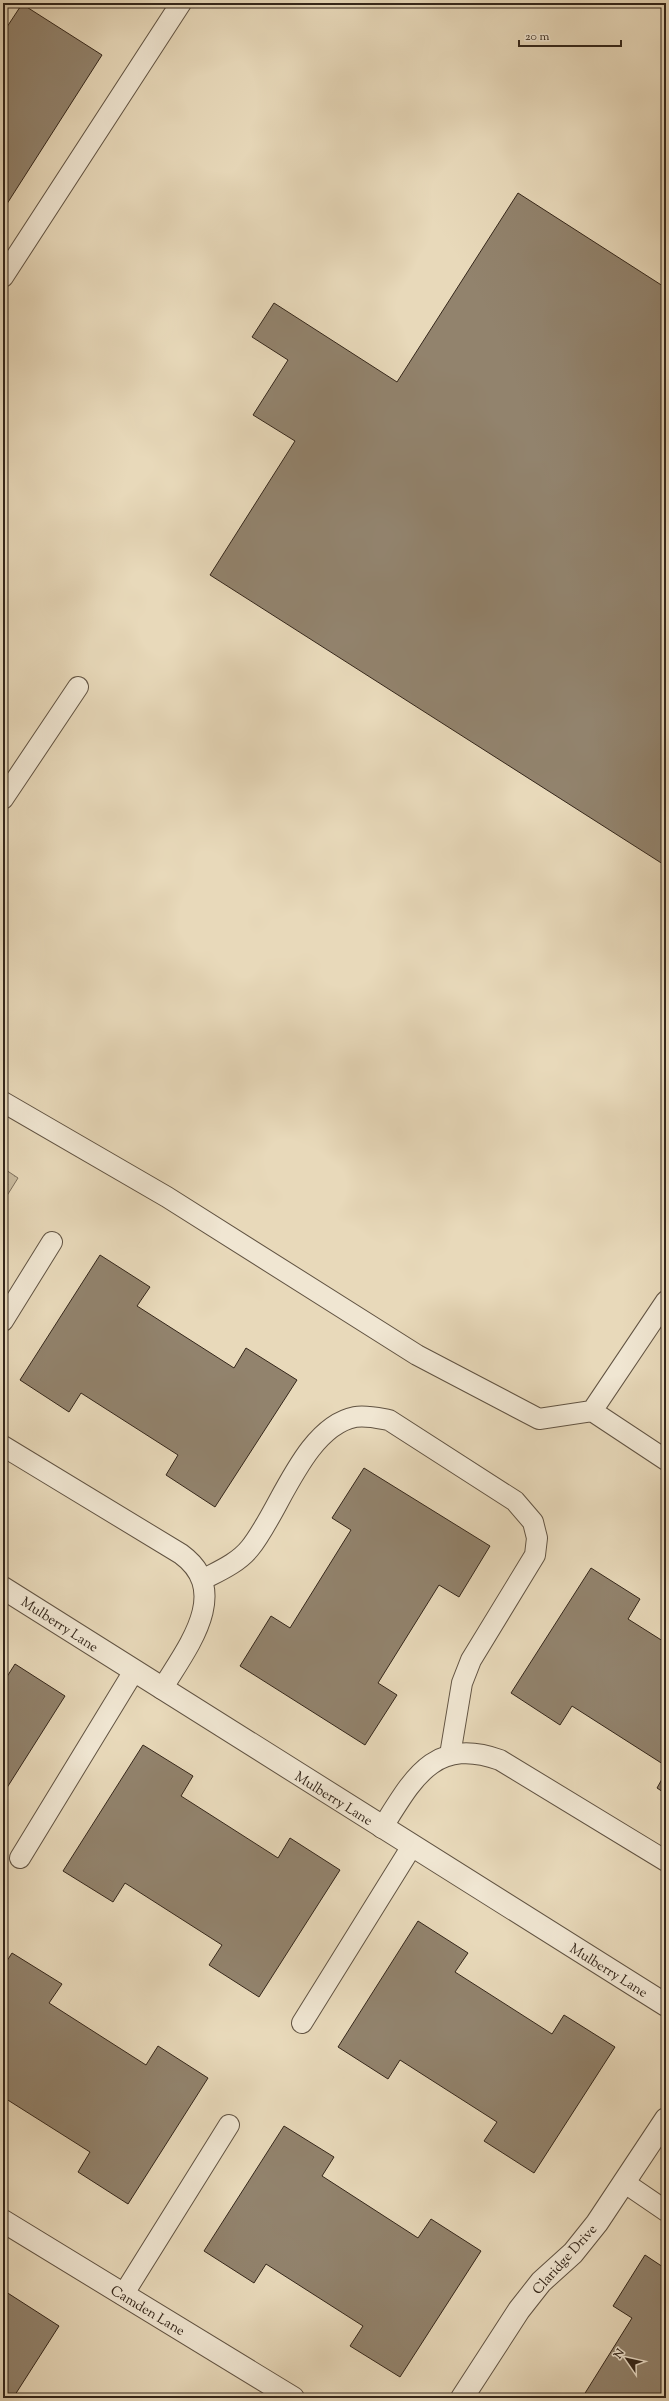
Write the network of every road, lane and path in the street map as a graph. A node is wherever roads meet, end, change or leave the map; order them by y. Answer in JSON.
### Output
{"nodes":[{"id":1,"x":181,"y":3,"type":"edge"},
{"id":2,"x":3,"y":276,"type":"edge"},
{"id":3,"x":78,"y":687,"type":"dead end"},
{"id":4,"x":3,"y":799,"type":"edge"},
{"id":5,"x":3,"y":1102,"type":"edge"},
{"id":6,"x":52,"y":1242,"type":"dead end"},
{"id":7,"x":666,"y":1301,"type":"edge"},
{"id":8,"x":3,"y":1321,"type":"edge"},
{"id":9,"x":592,"y":1412,"type":"junction"},
{"id":10,"x":3,"y":1446,"type":"edge"},
{"id":11,"x":666,"y":1460,"type":"edge"},
{"id":12,"x":202,"y":1580,"type":"junction"},
{"id":13,"x":3,"y":1588,"type":"edge"},
{"id":14,"x":134,"y":1671,"type":"junction"},
{"id":15,"x":162,"y":1689,"type":"junction"},
{"id":16,"x":450,"y":1755,"type":"junction"},
{"id":17,"x":382,"y":1828,"type":"junction"},
{"id":18,"x":412,"y":1846,"type":"junction"},
{"id":19,"x":20,"y":1858,"type":"dead end"},
{"id":20,"x":666,"y":1861,"type":"edge"},
{"id":21,"x":666,"y":2006,"type":"edge"},
{"id":22,"x":302,"y":2023,"type":"dead end"},
{"id":23,"x":666,"y":2119,"type":"edge"},
{"id":24,"x":229,"y":2125,"type":"dead end"},
{"id":25,"x":625,"y":2183,"type":"junction"},
{"id":26,"x":666,"y":2211,"type":"edge"},
{"id":27,"x":3,"y":2221,"type":"edge"},
{"id":28,"x":123,"y":2295,"type":"junction"},
{"id":29,"x":293,"y":2398,"type":"edge"},
{"id":30,"x":462,"y":2398,"type":"edge"}],
"edges":[{"from":1,"to":2,"type":"lane"},
{"from":3,"to":4,"type":"lane"},
{"from":5,"to":9,"type":"lane"},
{"from":6,"to":8,"type":"lane"},
{"from":7,"to":9,"type":"lane"},
{"from":9,"to":11,"type":"lane"},
{"from":10,"to":12,"type":"lane"},
{"from":12,"to":15,"type":"lane"},
{"from":12,"to":16,"type":"lane"},
{"from":13,"to":14,"type":"street","name":"Mulberry Lane"},
{"from":14,"to":15,"type":"street","name":"Mulberry Lane"},
{"from":14,"to":19,"type":"lane"},
{"from":15,"to":17,"type":"street","name":"Mulberry Lane"},
{"from":16,"to":17,"type":"lane"},
{"from":16,"to":20,"type":"lane"},
{"from":17,"to":18,"type":"street","name":"Mulberry Lane"},
{"from":18,"to":21,"type":"street","name":"Mulberry Lane"},
{"from":18,"to":22,"type":"lane"},
{"from":23,"to":25,"type":"street","name":"Claridge Drive"},
{"from":24,"to":28,"type":"lane"},
{"from":25,"to":26,"type":"lane"},
{"from":25,"to":30,"type":"street","name":"Claridge Drive"},
{"from":27,"to":28,"type":"street","name":"Camden Lane"},
{"from":28,"to":29,"type":"street","name":"Camden Lane"}]}
